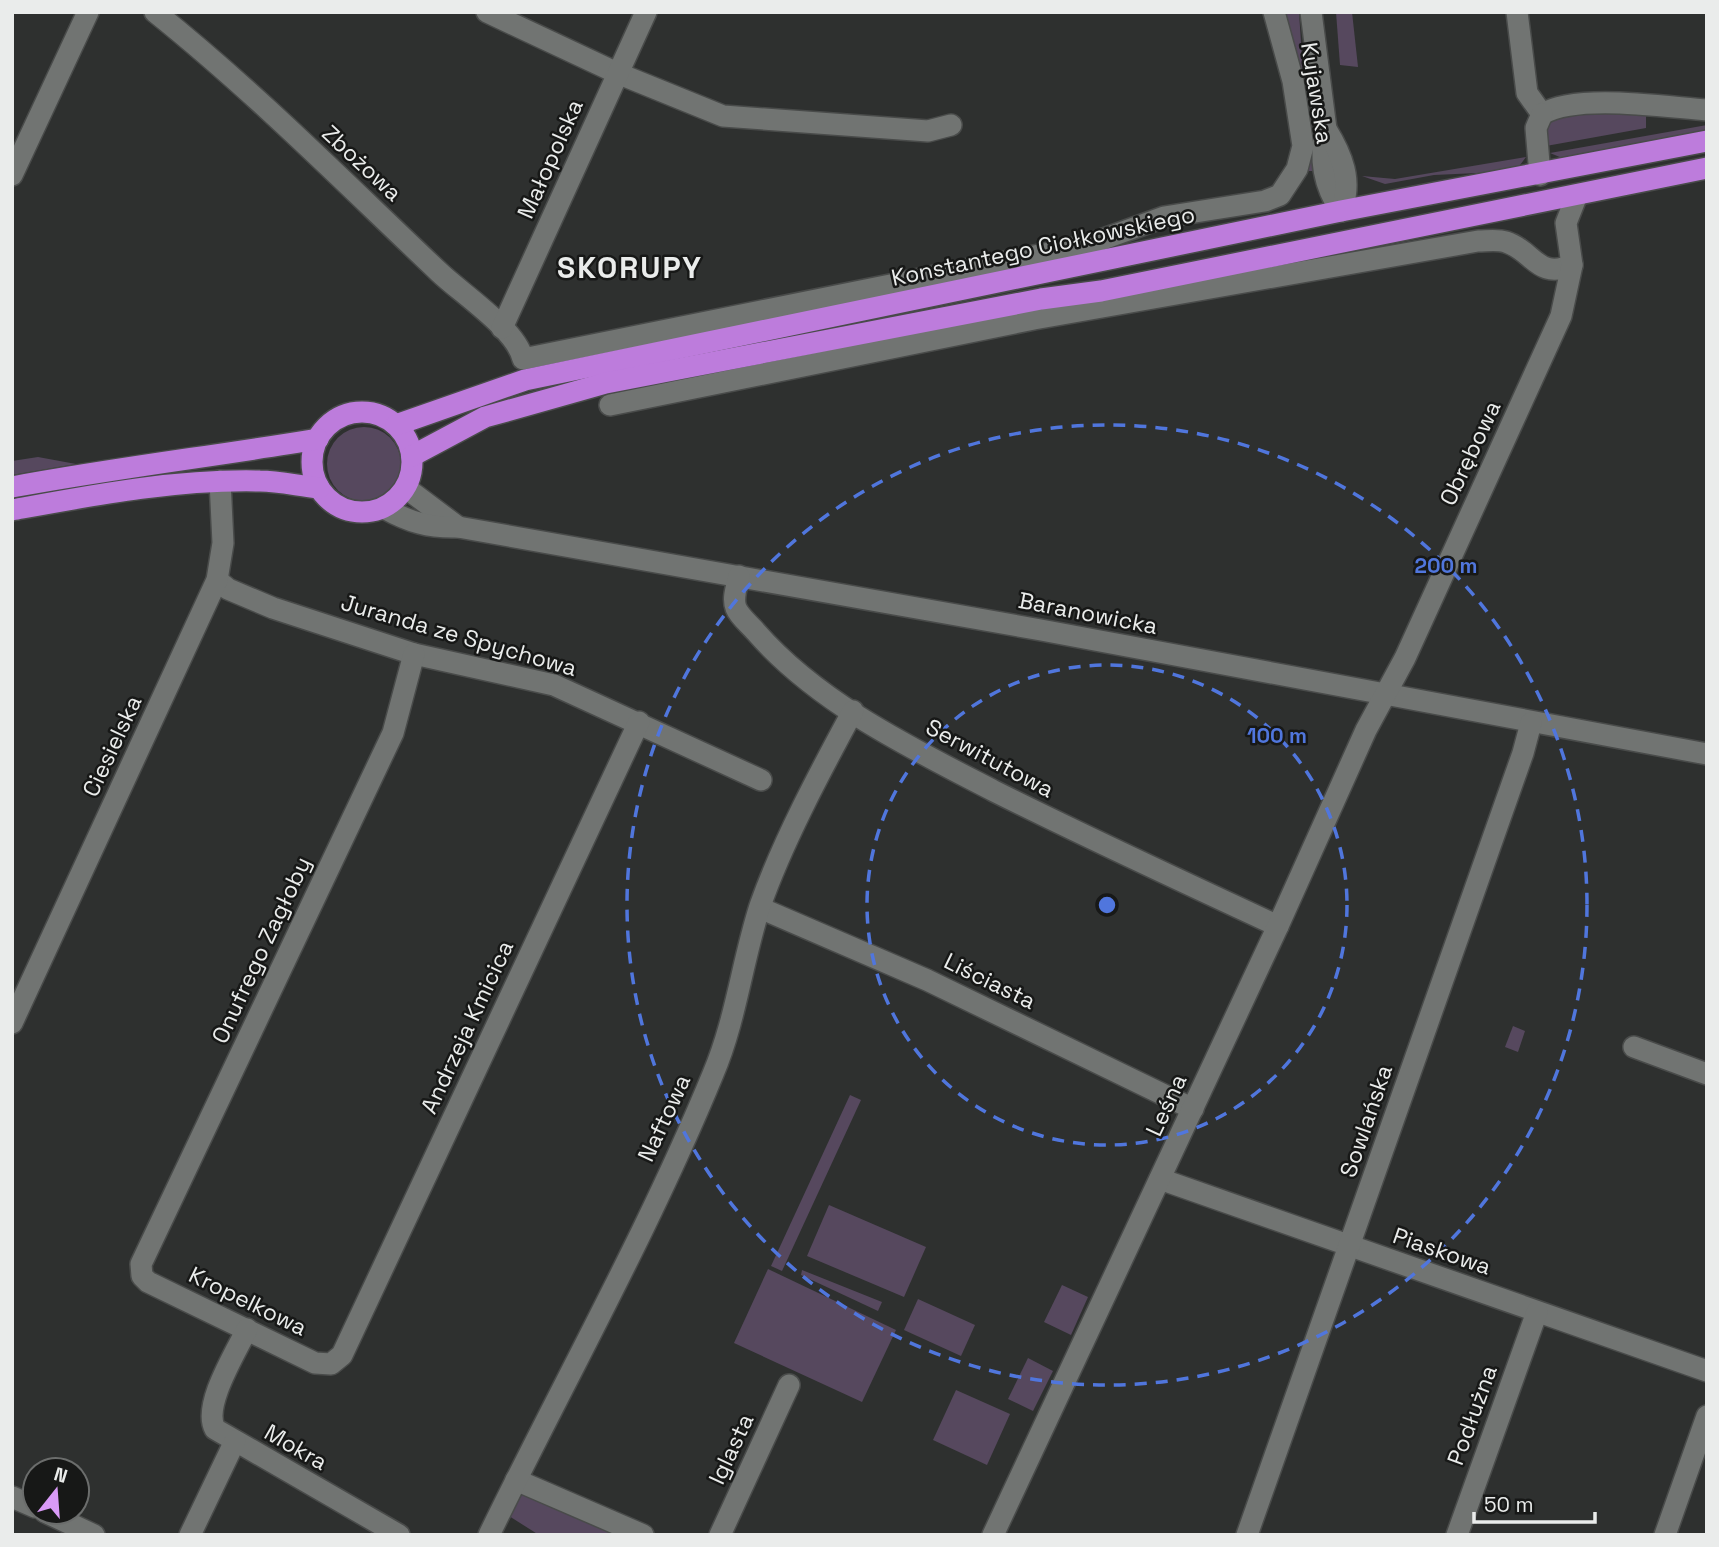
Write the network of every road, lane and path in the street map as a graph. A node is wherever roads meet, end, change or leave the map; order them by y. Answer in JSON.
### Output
{"nodes":[{"id":1,"x":88,"y":12,"type":"edge"},
{"id":2,"x":155,"y":12,"type":"edge"},
{"id":3,"x":487,"y":12,"type":"edge"},
{"id":4,"x":646,"y":12,"type":"edge"},
{"id":5,"x":1274,"y":12,"type":"edge"},
{"id":6,"x":1311,"y":12,"type":"edge"},
{"id":7,"x":1517,"y":12,"type":"edge"},
{"id":8,"x":617,"y":72,"type":"junction"},
{"id":9,"x":1707,"y":110,"type":"edge"},
{"id":10,"x":1542,"y":114,"type":"junction"},
{"id":11,"x":951,"y":125,"type":"dead end"},
{"id":12,"x":1707,"y":142,"type":"edge"},
{"id":13,"x":1707,"y":168,"type":"edge"},
{"id":14,"x":1540,"y":174,"type":"junction"},
{"id":15,"x":12,"y":175,"type":"edge"},
{"id":16,"x":1577,"y":195,"type":"junction"},
{"id":17,"x":1541,"y":201,"type":"junction"},
{"id":18,"x":1341,"y":211,"type":"junction"},
{"id":19,"x":1566,"y":223,"type":"junction"},
{"id":20,"x":1346,"y":241,"type":"junction"},
{"id":21,"x":1572,"y":265,"type":"junction"},
{"id":22,"x":502,"y":328,"type":"junction"},
{"id":23,"x":523,"y":359,"type":"joint"},
{"id":24,"x":610,"y":405,"type":"dead end"},
{"id":25,"x":396,"y":425,"type":"junction"},
{"id":26,"x":318,"y":439,"type":"junction"},
{"id":27,"x":412,"y":456,"type":"junction"},
{"id":28,"x":220,"y":481,"type":"junction"},
{"id":29,"x":12,"y":487,"type":"edge"},
{"id":30,"x":319,"y":488,"type":"junction"},
{"id":31,"x":406,"y":488,"type":"junction"},
{"id":32,"x":384,"y":508,"type":"junction"},
{"id":33,"x":12,"y":510,"type":"edge"},
{"id":34,"x":458,"y":527,"type":"junction"},
{"id":35,"x":739,"y":576,"type":"junction"},
{"id":36,"x":217,"y":580,"type":"junction"},
{"id":37,"x":414,"y":654,"type":"junction"},
{"id":38,"x":1384,"y":696,"type":"junction"},
{"id":39,"x":853,"y":711,"type":"junction"},
{"id":40,"x":639,"y":722,"type":"junction"},
{"id":41,"x":1531,"y":723,"type":"junction"},
{"id":42,"x":1707,"y":754,"type":"edge"},
{"id":43,"x":761,"y":780,"type":"dead end"},
{"id":44,"x":760,"y":908,"type":"junction"},
{"id":45,"x":1278,"y":926,"type":"junction"},
{"id":46,"x":12,"y":1023,"type":"edge"},
{"id":47,"x":1634,"y":1047,"type":"dead end"},
{"id":48,"x":1707,"y":1074,"type":"edge"},
{"id":49,"x":1193,"y":1109,"type":"junction"},
{"id":50,"x":1160,"y":1179,"type":"junction"},
{"id":51,"x":1349,"y":1246,"type":"junction"},
{"id":52,"x":141,"y":1264,"type":"joint"},
{"id":53,"x":1537,"y":1312,"type":"junction"},
{"id":54,"x":247,"y":1329,"type":"junction"},
{"id":55,"x":342,"y":1355,"type":"joint"},
{"id":56,"x":1707,"y":1371,"type":"edge"},
{"id":57,"x":789,"y":1385,"type":"dead end"},
{"id":58,"x":1707,"y":1416,"type":"edge"},
{"id":59,"x":235,"y":1441,"type":"junction"},
{"id":60,"x":516,"y":1480,"type":"junction"},
{"id":61,"x":75,"y":1526,"type":"edge"},
{"id":62,"x":94,"y":1535,"type":"edge"},
{"id":63,"x":190,"y":1535,"type":"edge"},
{"id":64,"x":399,"y":1535,"type":"edge"},
{"id":65,"x":489,"y":1535,"type":"edge"},
{"id":66,"x":643,"y":1535,"type":"edge"},
{"id":67,"x":720,"y":1535,"type":"edge"},
{"id":68,"x":993,"y":1535,"type":"edge"},
{"id":69,"x":1247,"y":1535,"type":"edge"},
{"id":70,"x":1457,"y":1535,"type":"edge"},
{"id":71,"x":1665,"y":1535,"type":"edge"}],
"edges":[{"from":1,"to":15,"type":"street"},
{"from":2,"to":22,"type":"street","name":"Zbożowa"},
{"from":3,"to":8,"type":"street"},
{"from":4,"to":8,"type":"street","name":"Małopolska"},
{"from":5,"to":23,"type":"street","name":"Kujawska"},
{"from":6,"to":18,"type":"street"},
{"from":7,"to":10,"type":"street"},
{"from":8,"to":11,"type":"street"},
{"from":8,"to":22,"type":"street","name":"Małopolska"},
{"from":9,"to":10,"type":"street"},
{"from":10,"to":14,"type":"street"},
{"from":12,"to":14,"type":"highway","name":"Konstantego Ciołkowskiego"},
{"from":13,"to":16,"type":"highway"},
{"from":14,"to":18,"type":"highway","name":"Konstantego Ciołkowskiego"},
{"from":16,"to":17,"type":"highway"},
{"from":16,"to":19,"type":"street","name":"Obrębowa"},
{"from":17,"to":19,"type":"street"},
{"from":17,"to":20,"type":"highway"},
{"from":18,"to":20,"type":"highway"},
{"from":18,"to":25,"type":"highway","name":"Konstantego Ciołkowskiego"},
{"from":19,"to":21,"type":"street","name":"Obrębowa"},
{"from":20,"to":27,"type":"highway"},
{"from":21,"to":24,"type":"street"},
{"from":21,"to":38,"type":"street","name":"Obrębowa"},
{"from":22,"to":23,"type":"street","name":"Zbożowa"},
{"from":25,"to":26,"type":"highway"},
{"from":25,"to":27,"type":"highway"},
{"from":26,"to":29,"type":"highway"},
{"from":26,"to":30,"type":"highway"},
{"from":27,"to":31,"type":"highway"},
{"from":28,"to":30,"type":"highway"},
{"from":28,"to":33,"type":"highway"},
{"from":28,"to":36,"type":"street","name":"Ciesielska"},
{"from":30,"to":32,"type":"highway"},
{"from":31,"to":32,"type":"highway"},
{"from":31,"to":34,"type":"street","name":"Baranowicka"},
{"from":32,"to":34,"type":"street","name":"Baranowicka"},
{"from":34,"to":35,"type":"street","name":"Baranowicka"},
{"from":35,"to":38,"type":"street","name":"Baranowicka"},
{"from":35,"to":39,"type":"street","name":"Serwitutowa"},
{"from":36,"to":37,"type":"street","name":"Juranda ze Spychowa"},
{"from":36,"to":46,"type":"street","name":"Ciesielska"},
{"from":37,"to":40,"type":"street","name":"Juranda ze Spychowa"},
{"from":37,"to":52,"type":"street","name":"Onufrego Zagłoby"},
{"from":38,"to":41,"type":"street","name":"Baranowicka"},
{"from":38,"to":45,"type":"street","name":"Leśna"},
{"from":39,"to":44,"type":"street","name":"Naftowa"},
{"from":39,"to":45,"type":"street","name":"Serwitutowa"},
{"from":40,"to":43,"type":"street","name":"Juranda ze Spychowa"},
{"from":40,"to":55,"type":"street","name":"Andrzeja Kmicica"},
{"from":41,"to":42,"type":"street","name":"Baranowicka"},
{"from":41,"to":51,"type":"street","name":"Sowlańska"},
{"from":44,"to":49,"type":"street","name":"Liściasta"},
{"from":44,"to":60,"type":"street","name":"Naftowa"},
{"from":45,"to":49,"type":"street","name":"Leśna"},
{"from":47,"to":48,"type":"street"},
{"from":49,"to":50,"type":"street","name":"Leśna"},
{"from":50,"to":51,"type":"street","name":"Piaskowa"},
{"from":50,"to":68,"type":"street","name":"Leśna"},
{"from":51,"to":53,"type":"street","name":"Piaskowa"},
{"from":51,"to":69,"type":"street","name":"Sowlańska"},
{"from":52,"to":54,"type":"street","name":"Kropelkowa"},
{"from":53,"to":56,"type":"street","name":"Piaskowa"},
{"from":53,"to":70,"type":"street","name":"Podłużna"},
{"from":54,"to":55,"type":"street","name":"Kropelkowa"},
{"from":54,"to":59,"type":"street","name":"Mokra"},
{"from":57,"to":67,"type":"street","name":"Iglasta"},
{"from":58,"to":71,"type":"street"},
{"from":59,"to":63,"type":"street"},
{"from":59,"to":64,"type":"street","name":"Mokra"},
{"from":60,"to":65,"type":"street","name":"Naftowa"},
{"from":60,"to":66,"type":"street"},
{"from":61,"to":62,"type":"street"}]}
